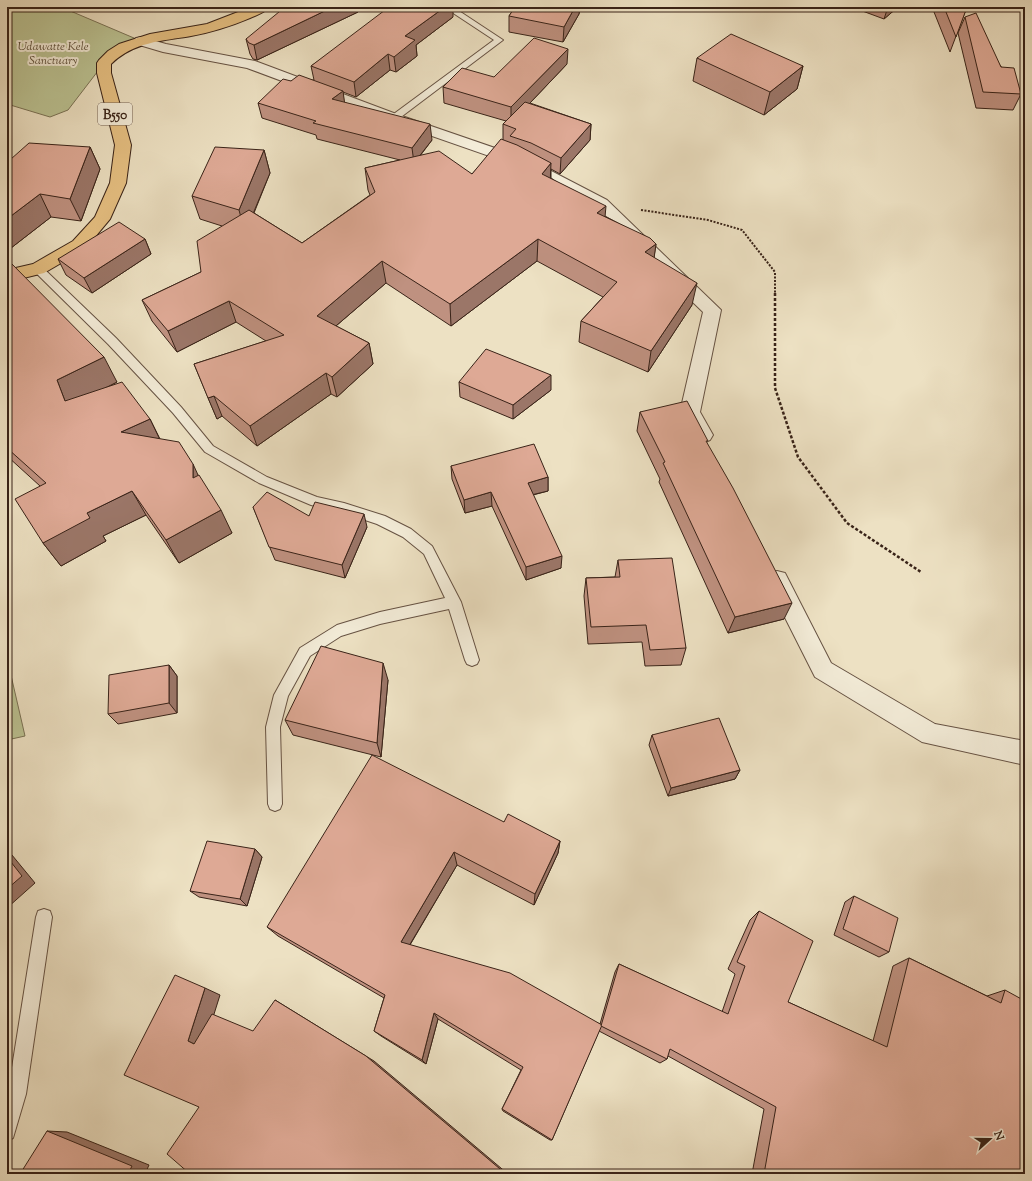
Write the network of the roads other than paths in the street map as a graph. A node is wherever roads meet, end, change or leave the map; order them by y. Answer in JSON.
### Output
{"nodes":[{"id":1,"x":262,"y":7,"type":"edge"},
{"id":2,"x":448,"y":7,"type":"edge"},
{"id":3,"x":141,"y":42,"type":"junction"},
{"id":4,"x":394,"y":118,"type":"junction"},
{"id":5,"x":38,"y":269,"type":"junction"},
{"id":6,"x":7,"y":276,"type":"edge"},
{"id":7,"x":712,"y":454,"type":"edge"},
{"id":8,"x":769,"y":565,"type":"edge"},
{"id":9,"x":454,"y":602,"type":"junction"},
{"id":10,"x":472,"y":660,"type":"dead end"},
{"id":11,"x":1025,"y":753,"type":"edge"},
{"id":12,"x":275,"y":804,"type":"dead end"},
{"id":13,"x":44,"y":917,"type":"dead end"},
{"id":14,"x":7,"y":1132,"type":"edge"}],
"edges":[{"from":1,"to":3,"type":"main road","number":"B550"},
{"from":2,"to":4,"type":"lane"},
{"from":3,"to":4,"type":"street"},
{"from":3,"to":5,"type":"main road","number":"B550"},
{"from":4,"to":7,"type":"street"},
{"from":5,"to":6,"type":"main road","number":"B550"},
{"from":5,"to":9,"type":"lane"},
{"from":8,"to":11,"type":"street"},
{"from":9,"to":10,"type":"lane"},
{"from":9,"to":12,"type":"lane"},
{"from":13,"to":14,"type":"lane"}]}
